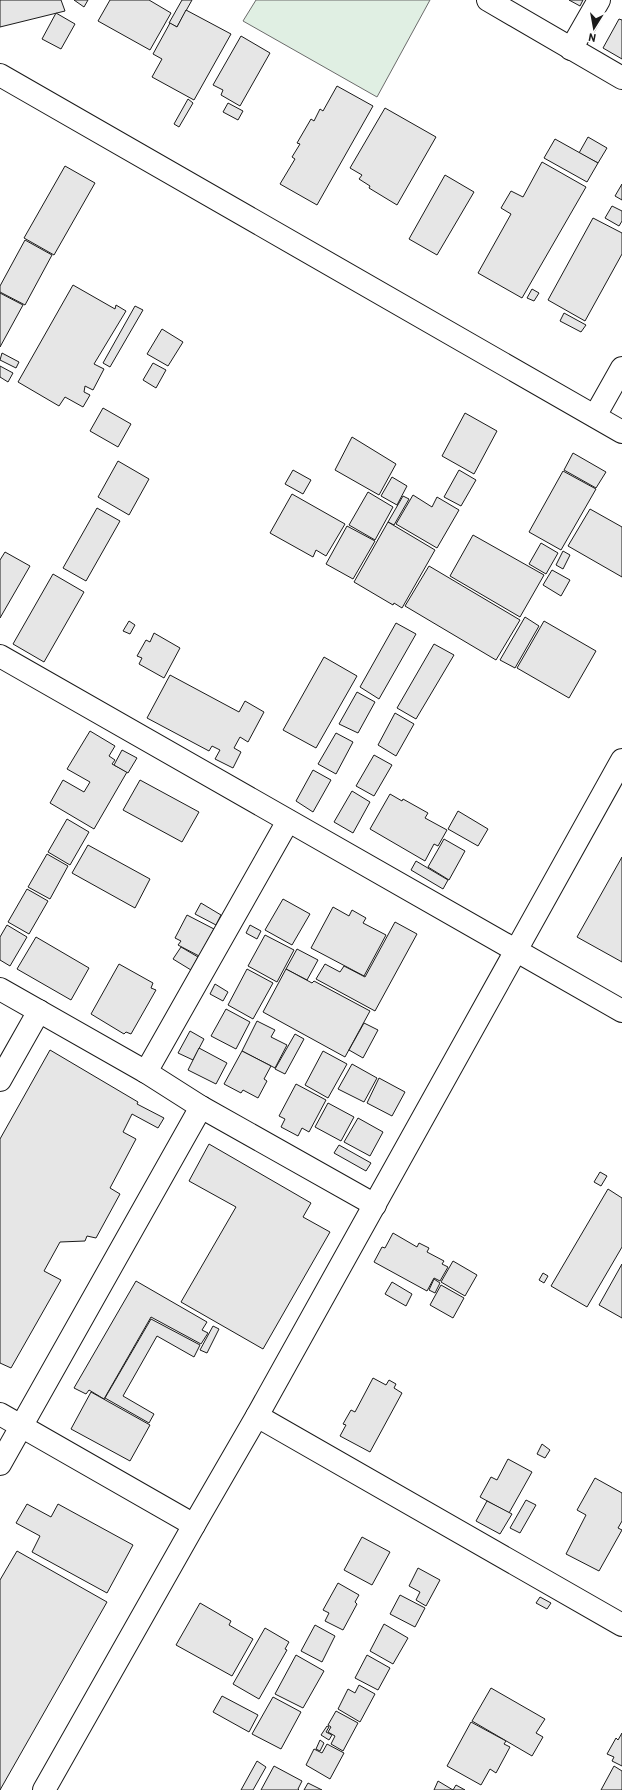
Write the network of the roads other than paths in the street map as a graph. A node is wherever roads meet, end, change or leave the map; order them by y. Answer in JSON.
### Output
{"nodes":[{"id":1,"x":488,"y":0,"type":"edge"},
{"id":2,"x":599,"y":0,"type":"edge"},
{"id":3,"x":571,"y":49,"type":"junction"},
{"id":4,"x":0,"y":75,"type":"edge"},
{"id":5,"x":622,"y":78,"type":"edge"},
{"id":6,"x":622,"y":368,"type":"edge"},
{"id":7,"x":595,"y":416,"type":"junction"},
{"id":8,"x":622,"y":432,"type":"edge"},
{"id":9,"x":0,"y":656,"type":"edge"},
{"id":10,"x":622,"y":760,"type":"edge"},
{"id":11,"x":288,"y":821,"type":"junction"},
{"id":12,"x":517,"y":951,"type":"junction"},
{"id":13,"x":0,"y":989,"type":"edge"},
{"id":14,"x":39,"y":1011,"type":"junction"},
{"id":15,"x":622,"y":1011,"type":"edge"},
{"id":16,"x":146,"y":1072,"type":"junction"},
{"id":17,"x":0,"y":1080,"type":"edge"},
{"id":18,"x":201,"y":1108,"type":"junction"},
{"id":19,"x":376,"y":1205,"type":"junction"},
{"id":20,"x":0,"y":1414,"type":"edge"},
{"id":21,"x":257,"y":1416,"type":"junction"},
{"id":22,"x":21,"y":1426,"type":"junction"},
{"id":23,"x":0,"y":1464,"type":"edge"},
{"id":24,"x":194,"y":1525,"type":"junction"},
{"id":25,"x":622,"y":1625,"type":"edge"},
{"id":26,"x":44,"y":1790,"type":"edge"}],
"edges":[{"from":1,"to":3,"type":"street"},
{"from":2,"to":3,"type":"street"},
{"from":3,"to":5,"type":"street"},
{"from":4,"to":7,"type":"street"},
{"from":6,"to":7,"type":"street"},
{"from":7,"to":8,"type":"street"},
{"from":9,"to":11,"type":"street"},
{"from":10,"to":12,"type":"street"},
{"from":11,"to":12,"type":"street"},
{"from":11,"to":16,"type":"street"},
{"from":12,"to":15,"type":"street"},
{"from":12,"to":19,"type":"street"},
{"from":13,"to":14,"type":"street"},
{"from":14,"to":16,"type":"street"},
{"from":14,"to":17,"type":"street"},
{"from":16,"to":18,"type":"street"},
{"from":18,"to":19,"type":"street"},
{"from":18,"to":22,"type":"street"},
{"from":19,"to":21,"type":"street"},
{"from":20,"to":22,"type":"street"},
{"from":21,"to":24,"type":"street"},
{"from":21,"to":25,"type":"street"},
{"from":22,"to":23,"type":"street"},
{"from":22,"to":24,"type":"street"},
{"from":24,"to":26,"type":"street"}]}
